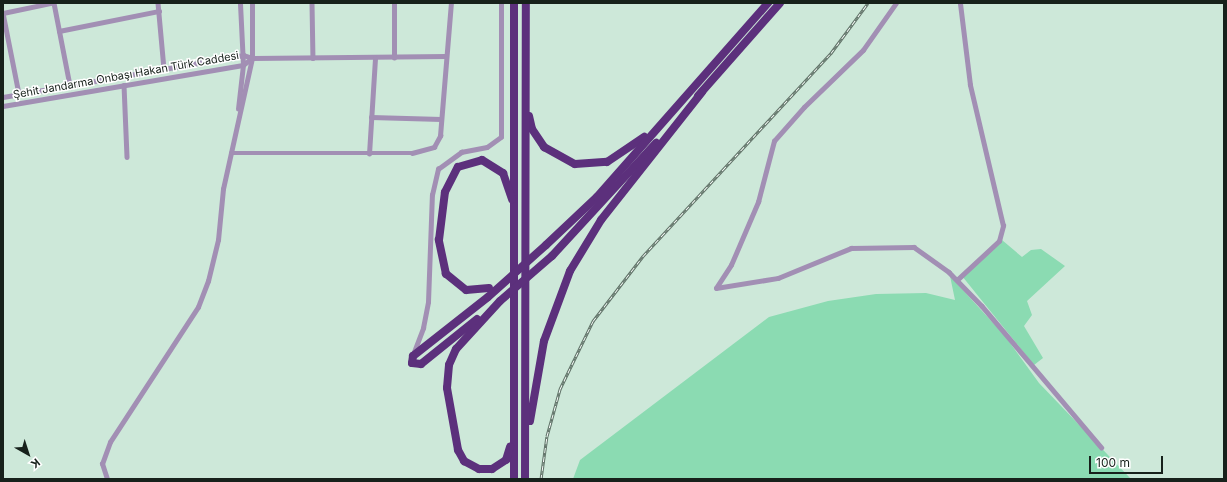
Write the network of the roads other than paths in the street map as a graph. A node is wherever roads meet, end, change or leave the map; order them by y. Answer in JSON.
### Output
{"nodes":[{"id":1,"x":51,"y":3,"type":"edge"},
{"id":2,"x":54,"y":3,"type":"edge"},
{"id":3,"x":158,"y":3,"type":"edge"},
{"id":4,"x":240,"y":3,"type":"edge"},
{"id":5,"x":252,"y":3,"type":"edge"},
{"id":6,"x":312,"y":3,"type":"edge"},
{"id":7,"x":394,"y":3,"type":"edge"},
{"id":8,"x":451,"y":3,"type":"edge"},
{"id":9,"x":501,"y":3,"type":"edge"},
{"id":10,"x":514,"y":3,"type":"edge"},
{"id":11,"x":526,"y":3,"type":"edge"},
{"id":12,"x":768,"y":3,"type":"edge"},
{"id":13,"x":780,"y":3,"type":"edge"},
{"id":14,"x":896,"y":3,"type":"edge"},
{"id":15,"x":960,"y":3,"type":"edge"},
{"id":16,"x":159,"y":12,"type":"junction"},
{"id":17,"x":3,"y":13,"type":"edge"},
{"id":18,"x":59,"y":31,"type":"junction"},
{"id":19,"x":243,"y":55,"type":"junction"},
{"id":20,"x":446,"y":56,"type":"junction"},
{"id":21,"x":252,"y":58,"type":"junction"},
{"id":22,"x":313,"y":58,"type":"junction"},
{"id":23,"x":375,"y":58,"type":"junction"},
{"id":24,"x":394,"y":58,"type":"junction"},
{"id":25,"x":243,"y":65,"type":"junction"},
{"id":26,"x":164,"y":69,"type":"junction"},
{"id":27,"x":70,"y":85,"type":"junction"},
{"id":28,"x":124,"y":86,"type":"junction"},
{"id":29,"x":698,"y":90,"type":"junction"},
{"id":30,"x":19,"y":94,"type":"junction"},
{"id":31,"x":3,"y":96,"type":"edge"},
{"id":32,"x":525,"y":102,"type":"junction"},
{"id":33,"x":3,"y":106,"type":"edge"},
{"id":34,"x":371,"y":117,"type":"junction"},
{"id":35,"x":441,"y":119,"type":"junction"},
{"id":36,"x":235,"y":136,"type":"junction"},
{"id":37,"x":231,"y":153,"type":"junction"},
{"id":38,"x":369,"y":154,"type":"junction"},
{"id":39,"x":127,"y":157,"type":"dead end"},
{"id":40,"x":515,"y":212,"type":"junction"},
{"id":41,"x":957,"y":280,"type":"junction"},
{"id":42,"x":488,"y":292,"type":"junction"},
{"id":43,"x":500,"y":301,"type":"junction"},
{"id":44,"x":412,"y":358,"type":"junction"},
{"id":45,"x":514,"y":417,"type":"junction"},
{"id":46,"x":1101,"y":447,"type":"dead end"},
{"id":47,"x":525,"y":460,"type":"junction"},
{"id":48,"x":107,"y":479,"type":"edge"},
{"id":49,"x":514,"y":479,"type":"edge"},
{"id":50,"x":525,"y":479,"type":"edge"}],
"edges":[{"from":1,"to":17,"type":"street"},
{"from":2,"to":18,"type":"street"},
{"from":3,"to":16,"type":"street"},
{"from":4,"to":19,"type":"street"},
{"from":5,"to":21,"type":"street"},
{"from":6,"to":22,"type":"street"},
{"from":7,"to":24,"type":"street"},
{"from":8,"to":20,"type":"street"},
{"from":9,"to":44,"type":"street"},
{"from":10,"to":40,"type":"highway"},
{"from":11,"to":32,"type":"highway"},
{"from":12,"to":29,"type":"highway"},
{"from":13,"to":29,"type":"highway"},
{"from":14,"to":41,"type":"street"},
{"from":15,"to":41,"type":"street"},
{"from":16,"to":18,"type":"street"},
{"from":16,"to":26,"type":"street"},
{"from":17,"to":30,"type":"street"},
{"from":18,"to":27,"type":"street"},
{"from":19,"to":21,"type":"street","name":"Şehit Jandarma Onbaşı Hakan Türk Caddesi"},
{"from":19,"to":25,"type":"street"},
{"from":19,"to":26,"type":"street","name":"Şehit Jandarma Onbaşı Hakan Türk Caddesi"},
{"from":20,"to":24,"type":"street","name":"Şehit Jandarma Onbaşı Hakan Türk Caddesi"},
{"from":20,"to":35,"type":"street"},
{"from":21,"to":22,"type":"street","name":"Şehit Jandarma Onbaşı Hakan Türk Caddesi"},
{"from":21,"to":25,"type":"street","name":"Şehit Jandarma Onbaşı Hakan Türk Caddesi"},
{"from":21,"to":36,"type":"street"},
{"from":22,"to":23,"type":"street","name":"Şehit Jandarma Onbaşı Hakan Türk Caddesi"},
{"from":23,"to":24,"type":"street","name":"Şehit Jandarma Onbaşı Hakan Türk Caddesi"},
{"from":23,"to":34,"type":"street"},
{"from":25,"to":28,"type":"street","name":"Şehit Jandarma Onbaşı Hakan Türk Caddesi"},
{"from":25,"to":36,"type":"street"},
{"from":26,"to":27,"type":"street","name":"Şehit Jandarma Onbaşı Hakan Türk Caddesi"},
{"from":27,"to":30,"type":"street","name":"Şehit Jandarma Onbaşı Hakan Türk Caddesi"},
{"from":28,"to":33,"type":"street","name":"Şehit Jandarma Onbaşı Hakan Türk Caddesi"},
{"from":28,"to":39,"type":"street"},
{"from":29,"to":32,"type":"highway"},
{"from":29,"to":42,"type":"highway","bridge":true},
{"from":29,"to":43,"type":"highway","bridge":true},
{"from":29,"to":47,"type":"highway"},
{"from":30,"to":31,"type":"street","name":"Şehit Jandarma Onbaşı Hakan Türk Caddesi"},
{"from":32,"to":47,"type":"highway"},
{"from":34,"to":35,"type":"street"},
{"from":34,"to":38,"type":"street"},
{"from":35,"to":38,"type":"street"},
{"from":36,"to":37,"type":"street"},
{"from":37,"to":38,"type":"street"},
{"from":37,"to":48,"type":"street"},
{"from":40,"to":42,"type":"highway"},
{"from":40,"to":45,"type":"highway"},
{"from":41,"to":46,"type":"street"},
{"from":42,"to":44,"type":"highway"},
{"from":43,"to":44,"type":"highway"},
{"from":43,"to":45,"type":"highway"},
{"from":45,"to":49,"type":"highway"},
{"from":47,"to":50,"type":"highway"}]}
